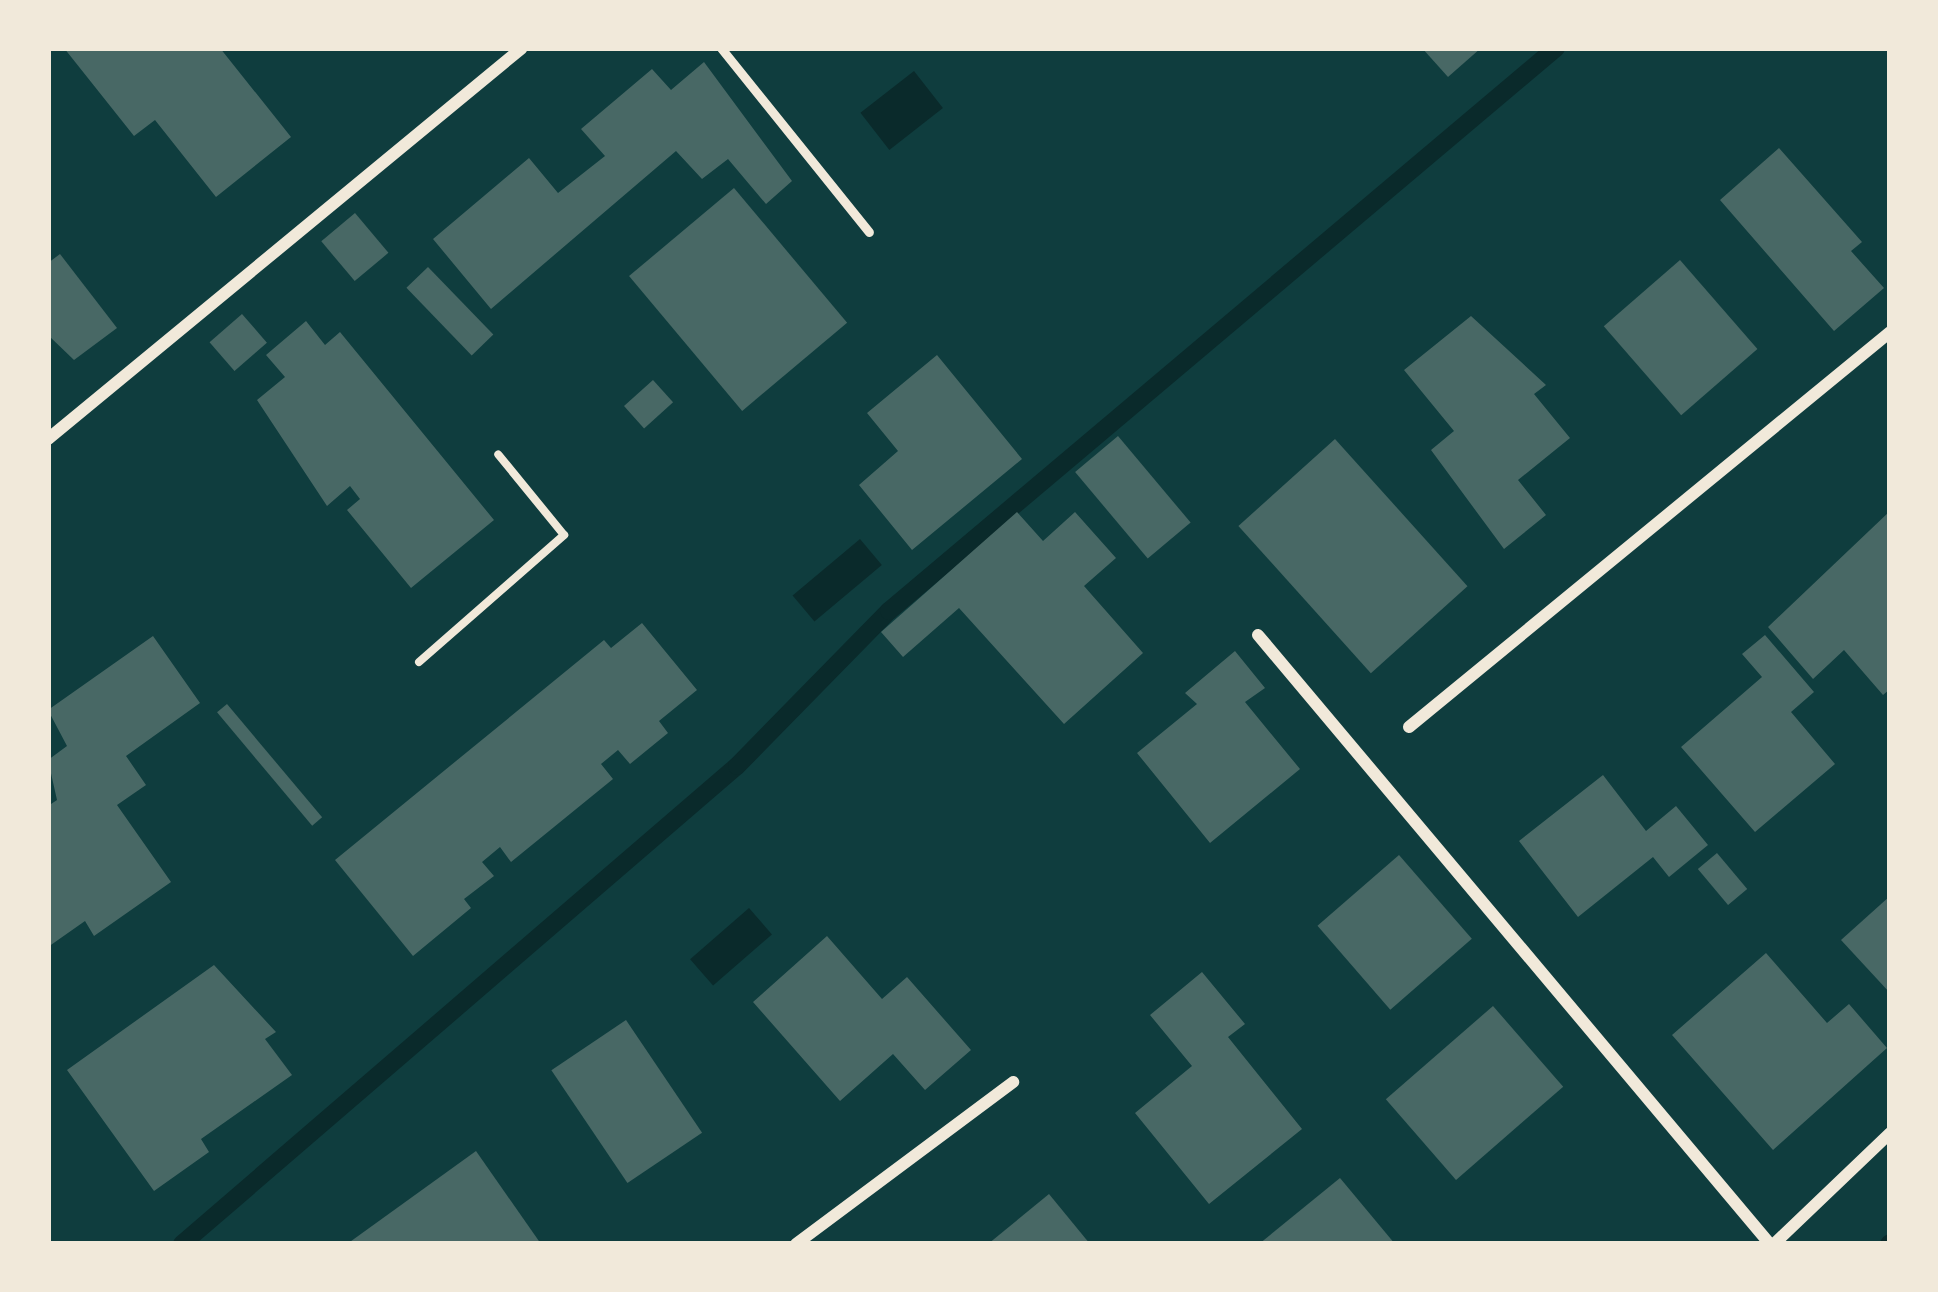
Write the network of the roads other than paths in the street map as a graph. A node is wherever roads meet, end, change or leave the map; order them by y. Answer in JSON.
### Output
{"nodes":[{"id":1,"x":522,"y":48,"type":"edge"},
{"id":2,"x":721,"y":48,"type":"edge"},
{"id":3,"x":868,"y":232,"type":"dead end"},
{"id":4,"x":1890,"y":332,"type":"edge"},
{"id":5,"x":48,"y":439,"type":"edge"},
{"id":6,"x":1258,"y":635,"type":"dead end"},
{"id":7,"x":1409,"y":728,"type":"dead end"},
{"id":8,"x":1013,"y":1082,"type":"dead end"},
{"id":9,"x":1890,"y":1133,"type":"edge"},
{"id":10,"x":796,"y":1244,"type":"edge"},
{"id":11,"x":1772,"y":1244,"type":"edge"}],
"edges":[{"from":1,"to":5,"type":"street"},
{"from":2,"to":3,"type":"lane"},
{"from":4,"to":7,"type":"street"},
{"from":6,"to":11,"type":"street"},
{"from":8,"to":10,"type":"street"},
{"from":9,"to":11,"type":"street"}]}
